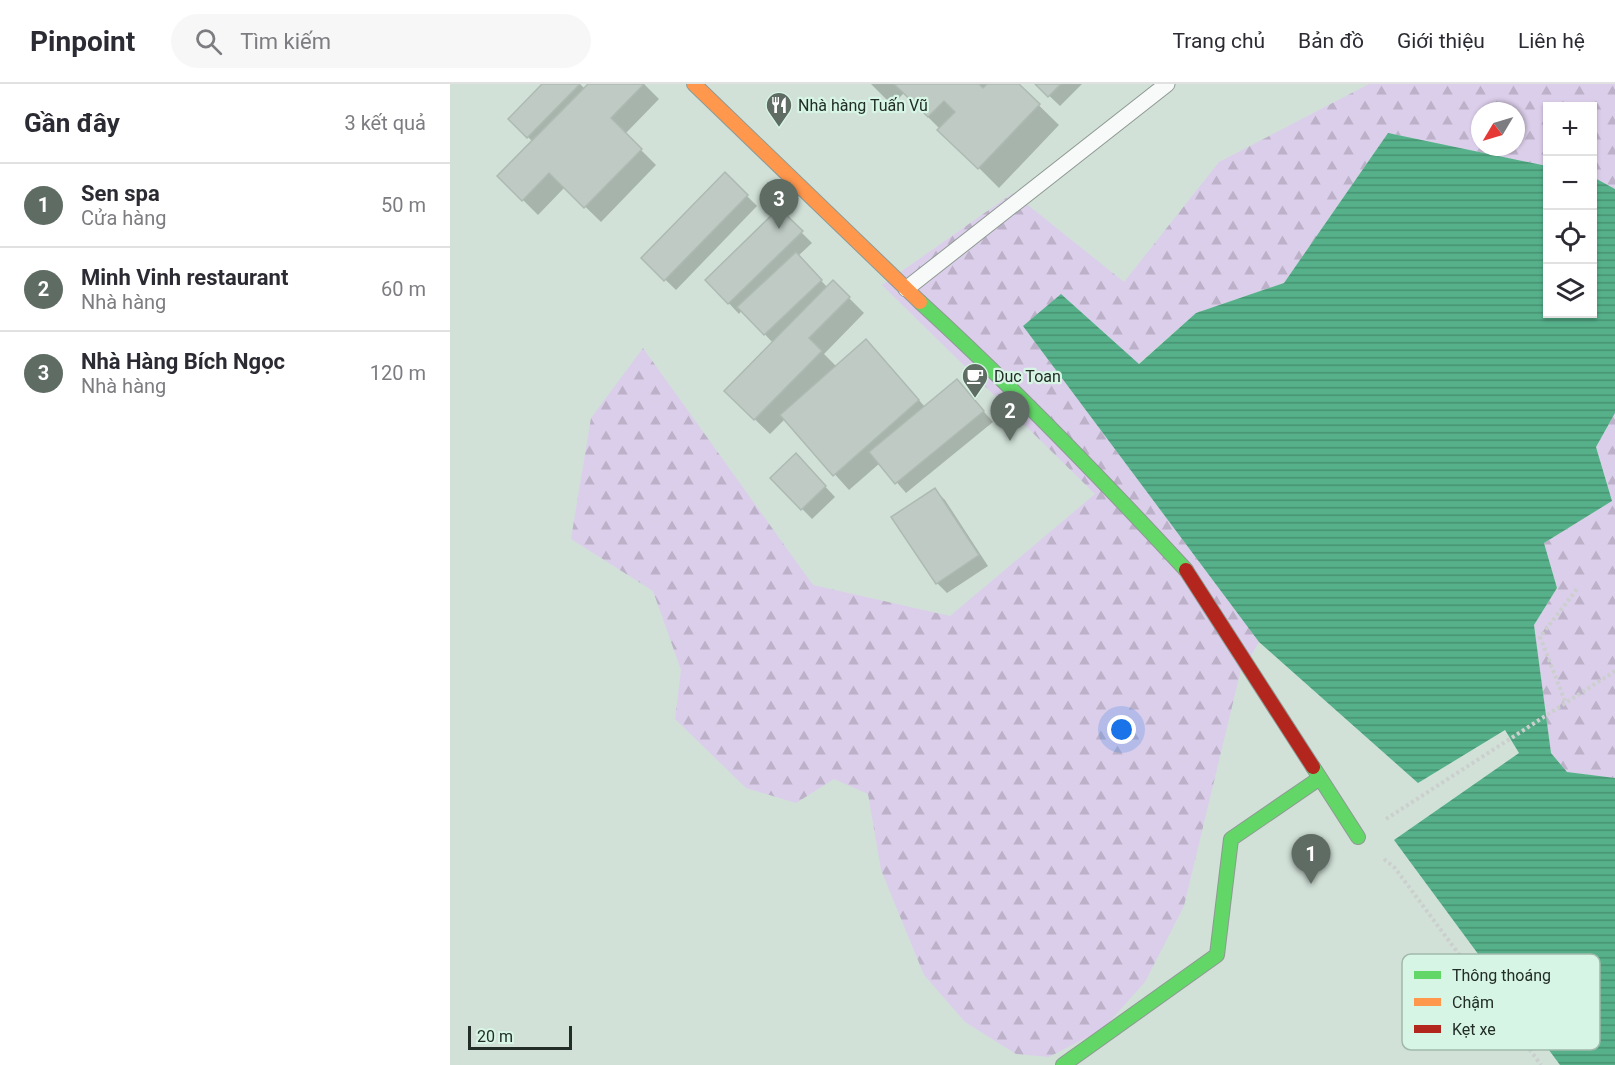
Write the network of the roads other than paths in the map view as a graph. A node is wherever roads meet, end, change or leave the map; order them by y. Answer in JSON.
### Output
{"nodes":[{"id":1,"x":694,"y":84,"type":"edge"},
{"id":2,"x":1167,"y":84,"type":"edge"},
{"id":3,"x":906,"y":289,"type":"junction"},
{"id":4,"x":1320,"y":778,"type":"junction"},
{"id":5,"x":1358,"y":837,"type":"road end"},
{"id":6,"x":1063,"y":1065,"type":"edge"}],
"edges":[{"from":1,"to":3,"type":"street"},
{"from":2,"to":3,"type":"lane"},
{"from":3,"to":4,"type":"street"},
{"from":4,"to":5,"type":"street"},
{"from":4,"to":6,"type":"street"}]}
